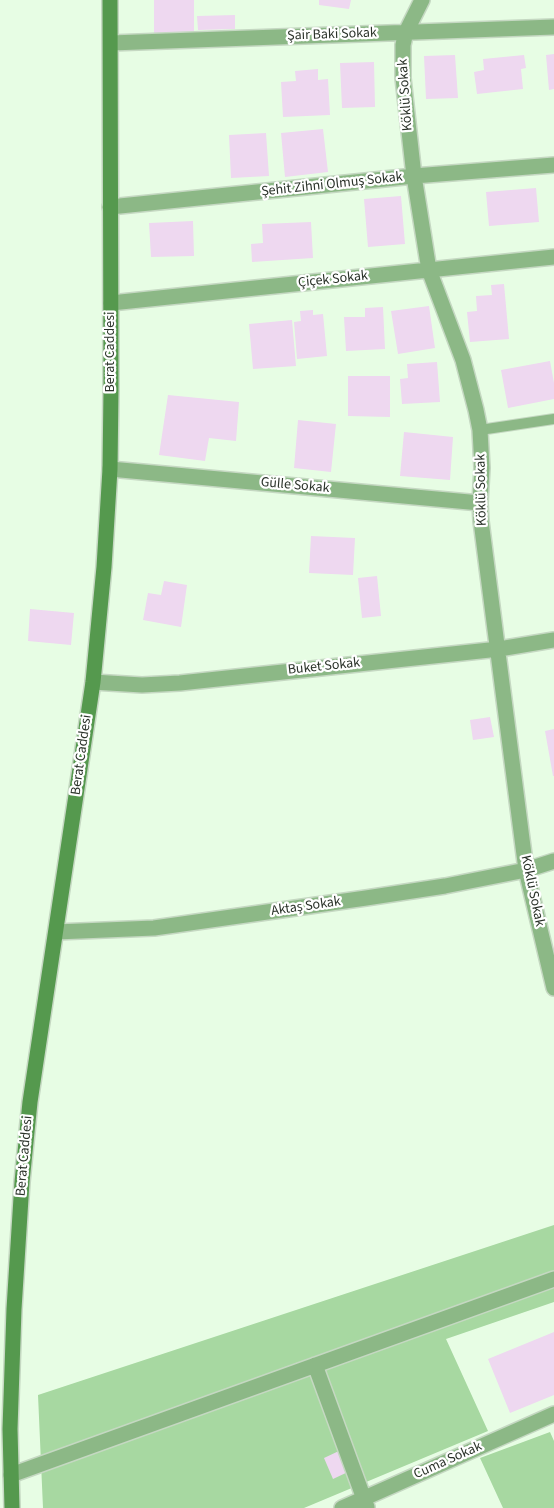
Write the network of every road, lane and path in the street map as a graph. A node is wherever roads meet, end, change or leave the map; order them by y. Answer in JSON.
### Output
{"nodes":[{"id":1,"x":110,"y":0,"type":"edge"},
{"id":2,"x":422,"y":0,"type":"edge"},
{"id":3,"x":554,"y":27,"type":"edge"},
{"id":4,"x":406,"y":32,"type":"junction"},
{"id":5,"x":111,"y":43,"type":"junction"},
{"id":6,"x":554,"y":165,"type":"edge"},
{"id":7,"x":414,"y":176,"type":"junction"},
{"id":8,"x":110,"y":207,"type":"junction"},
{"id":9,"x":554,"y":257,"type":"edge"},
{"id":10,"x":429,"y":270,"type":"junction"},
{"id":11,"x":111,"y":303,"type":"junction"},
{"id":12,"x":554,"y":419,"type":"edge"},
{"id":13,"x":480,"y":430,"type":"junction"},
{"id":14,"x":110,"y":469,"type":"junction"},
{"id":15,"x":480,"y":503,"type":"junction"},
{"id":16,"x":554,"y":640,"type":"edge"},
{"id":17,"x":499,"y":649,"type":"junction"},
{"id":18,"x":92,"y":682,"type":"junction"},
{"id":19,"x":554,"y":861,"type":"edge"},
{"id":20,"x":526,"y":870,"type":"junction"},
{"id":21,"x":56,"y":932,"type":"junction"},
{"id":22,"x":554,"y":988,"type":"edge"},
{"id":23,"x":554,"y":1279,"type":"edge"},
{"id":24,"x":6,"y":1359,"type":"edge"},
{"id":25,"x":315,"y":1365,"type":"junction"},
{"id":26,"x":554,"y":1414,"type":"edge"},
{"id":27,"x":11,"y":1475,"type":"junction"},
{"id":28,"x":366,"y":1503,"type":"edge"},
{"id":29,"x":12,"y":1508,"type":"edge"},
{"id":30,"x":342,"y":1508,"type":"edge"}],
"edges":[{"from":1,"to":5,"type":"street","name":"Berat Caddesi"},
{"from":2,"to":4,"type":"street","name":"Köklü Sokak"},
{"from":3,"to":4,"type":"street","name":"Şair Baki Sokak"},
{"from":4,"to":5,"type":"street","name":"Şair Baki Sokak"},
{"from":4,"to":7,"type":"street","name":"Köklü Sokak"},
{"from":5,"to":8,"type":"street","name":"Berat Caddesi"},
{"from":6,"to":7,"type":"street","name":"Şehit Zihni Olmuş Sokak"},
{"from":7,"to":8,"type":"street","name":"Şehit Zihni Olmuş Sokak"},
{"from":7,"to":10,"type":"street","name":"Köklü Sokak"},
{"from":8,"to":11,"type":"street","name":"Berat Caddesi"},
{"from":9,"to":10,"type":"street","name":"Çiçek Sokak"},
{"from":10,"to":11,"type":"street","name":"Çiçek Sokak"},
{"from":10,"to":13,"type":"street","name":"Köklü Sokak"},
{"from":11,"to":14,"type":"street","name":"Berat Caddesi"},
{"from":12,"to":13,"type":"lane"},
{"from":13,"to":15,"type":"street","name":"Köklü Sokak"},
{"from":14,"to":15,"type":"street","name":"Gülle Sokak"},
{"from":14,"to":18,"type":"street","name":"Berat Caddesi"},
{"from":15,"to":17,"type":"street","name":"Köklü Sokak"},
{"from":16,"to":17,"type":"street","name":"Buket Sokak"},
{"from":17,"to":18,"type":"street","name":"Buket Sokak"},
{"from":17,"to":20,"type":"street","name":"Köklü Sokak"},
{"from":18,"to":21,"type":"street","name":"Berat Caddesi"},
{"from":19,"to":20,"type":"street","name":"Aktaş Sokak"},
{"from":20,"to":21,"type":"street","name":"Aktaş Sokak"},
{"from":20,"to":22,"type":"street","name":"Köklü Sokak"},
{"from":21,"to":24,"type":"street","name":"Berat Caddesi"},
{"from":23,"to":25,"type":"street"},
{"from":24,"to":27,"type":"street","name":"Berat Caddesi"},
{"from":25,"to":27,"type":"street"},
{"from":25,"to":28,"type":"street"},
{"from":26,"to":28,"type":"street","name":"Cuma Sokak"},
{"from":27,"to":29,"type":"street","name":"Berat Caddesi"},
{"from":28,"to":30,"type":"street","name":"Cuma Sokak"}]}
